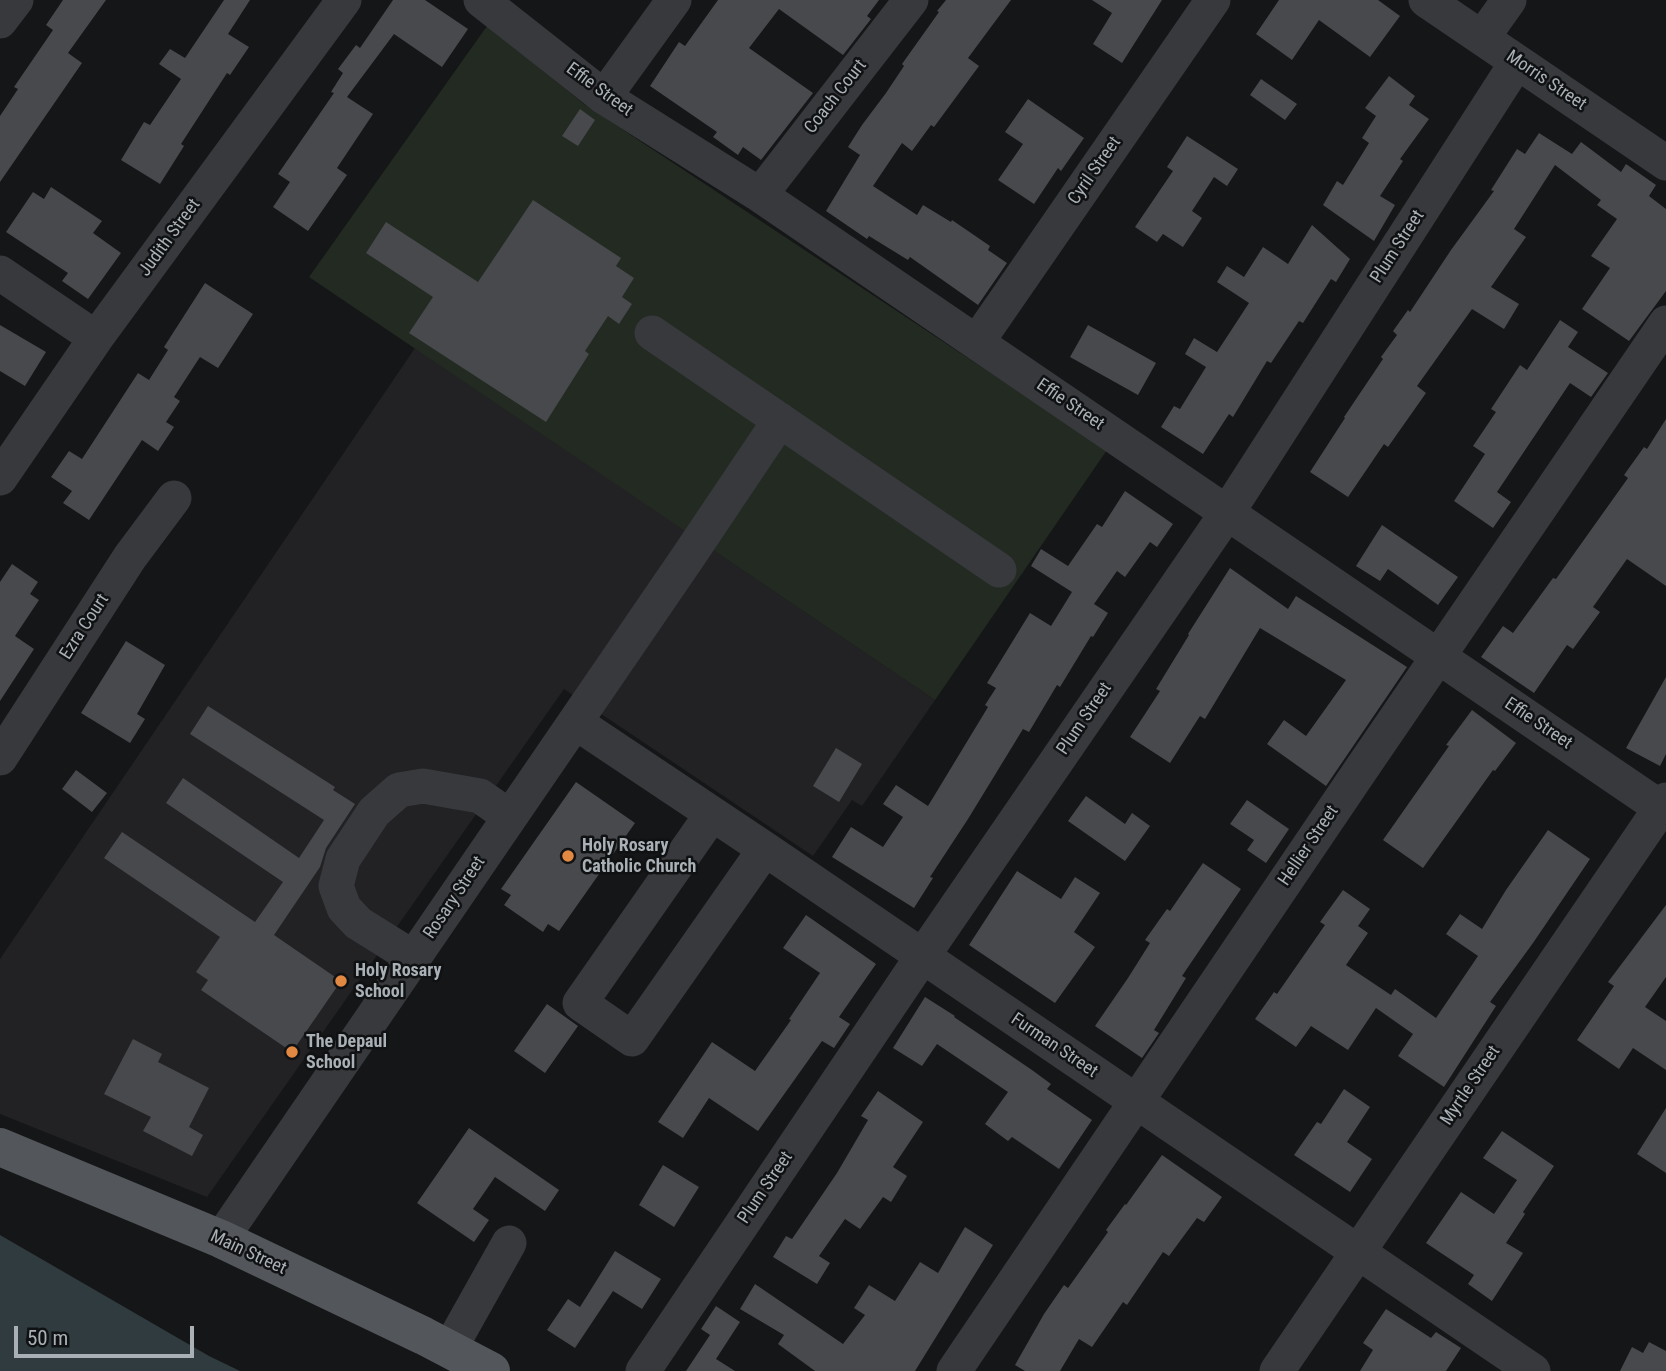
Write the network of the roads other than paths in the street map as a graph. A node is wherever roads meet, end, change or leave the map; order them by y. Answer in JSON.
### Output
{"nodes":[{"id":1,"x":16,"y":0,"type":"edge"},
{"id":2,"x":344,"y":0,"type":"edge"},
{"id":3,"x":481,"y":0,"type":"edge"},
{"id":4,"x":674,"y":0,"type":"edge"},
{"id":5,"x":911,"y":0,"type":"edge"},
{"id":6,"x":1213,"y":0,"type":"edge"},
{"id":7,"x":1426,"y":0,"type":"edge"},
{"id":8,"x":1509,"y":0,"type":"edge"},
{"id":9,"x":0,"y":21,"type":"edge"},
{"id":10,"x":1482,"y":38,"type":"junction"},
{"id":11,"x":1517,"y":62,"type":"junction"},
{"id":12,"x":604,"y":97,"type":"junction"},
{"id":13,"x":1666,"y":163,"type":"edge"},
{"id":14,"x":761,"y":195,"type":"junction"},
{"id":15,"x":0,"y":273,"type":"edge"},
{"id":16,"x":1666,"y":323,"type":"edge"},
{"id":17,"x":652,"y":333,"type":"dead end"},
{"id":18,"x":96,"y":338,"type":"junction"},
{"id":19,"x":977,"y":342,"type":"junction"},
{"id":20,"x":780,"y":420,"type":"junction"},
{"id":21,"x":0,"y":478,"type":"edge"},
{"id":22,"x":174,"y":498,"type":"dead end"},
{"id":23,"x":1227,"y":513,"type":"junction"},
{"id":24,"x":999,"y":570,"type":"dead end"},
{"id":25,"x":1438,"y":656,"type":"junction"},
{"id":26,"x":575,"y":722,"type":"junction"},
{"id":27,"x":0,"y":758,"type":"edge"},
{"id":28,"x":1664,"y":804,"type":"edge"},
{"id":29,"x":712,"y":814,"type":"junction"},
{"id":30,"x":510,"y":817,"type":"junction"},
{"id":31,"x":765,"y":849,"type":"junction"},
{"id":32,"x":922,"y":957,"type":"junction"},
{"id":33,"x":414,"y":958,"type":"junction"},
{"id":34,"x":1137,"y":1101,"type":"junction"},
{"id":35,"x":0,"y":1147,"type":"edge"},
{"id":36,"x":221,"y":1239,"type":"junction"},
{"id":37,"x":509,"y":1243,"type":"dead end"},
{"id":38,"x":1358,"y":1252,"type":"junction"},
{"id":39,"x":449,"y":1350,"type":"junction"},
{"id":40,"x":491,"y":1371,"type":"edge"},
{"id":41,"x":643,"y":1371,"type":"edge"},
{"id":42,"x":954,"y":1371,"type":"edge"},
{"id":43,"x":1277,"y":1371,"type":"edge"},
{"id":44,"x":1533,"y":1371,"type":"edge"}],
"edges":[{"from":1,"to":9,"type":"street"},
{"from":2,"to":18,"type":"street","name":"Judith Street"},
{"from":3,"to":12,"type":"street","name":"Effie Street"},
{"from":4,"to":12,"type":"street"},
{"from":5,"to":14,"type":"street","name":"Coach Court"},
{"from":6,"to":19,"type":"street","name":"Cyril Street"},
{"from":7,"to":10,"type":"street","name":"Morris Street"},
{"from":8,"to":10,"type":"street"},
{"from":10,"to":11,"type":"street","name":"Morris Street"},
{"from":11,"to":13,"type":"street","name":"Morris Street"},
{"from":11,"to":23,"type":"street","name":"Plum Street"},
{"from":12,"to":14,"type":"street","name":"Effie Street"},
{"from":14,"to":19,"type":"street","name":"Effie Street"},
{"from":15,"to":18,"type":"street"},
{"from":16,"to":25,"type":"street","name":"Hellier Street"},
{"from":17,"to":20,"type":"street"},
{"from":18,"to":21,"type":"street","name":"Judith Street"},
{"from":19,"to":23,"type":"street","name":"Effie Street"},
{"from":20,"to":24,"type":"street"},
{"from":20,"to":26,"type":"street","name":"Rosary Street"},
{"from":22,"to":27,"type":"street","name":"Ezra Court"},
{"from":23,"to":25,"type":"street","name":"Effie Street"},
{"from":23,"to":32,"type":"street","name":"Plum Street"},
{"from":25,"to":28,"type":"street","name":"Effie Street"},
{"from":25,"to":34,"type":"street","name":"Hellier Street"},
{"from":26,"to":29,"type":"street","name":"Furman Street"},
{"from":26,"to":30,"type":"street","name":"Rosary Street"},
{"from":28,"to":38,"type":"street","name":"Myrtle Street"},
{"from":29,"to":31,"type":"street","name":"Furman Street"},
{"from":29,"to":31,"type":"street"},
{"from":30,"to":33,"type":"street","name":"Rosary Street"},
{"from":30,"to":33,"type":"street"},
{"from":31,"to":32,"type":"street","name":"Furman Street"},
{"from":32,"to":34,"type":"street","name":"Furman Street"},
{"from":32,"to":41,"type":"street","name":"Plum Street"},
{"from":33,"to":36,"type":"street","name":"Rosary Street"},
{"from":34,"to":38,"type":"street","name":"Furman Street"},
{"from":34,"to":42,"type":"street","name":"Hellier Street"},
{"from":35,"to":36,"type":"main road","name":"Main Street"},
{"from":36,"to":39,"type":"main road","name":"Main Street"},
{"from":37,"to":39,"type":"street"},
{"from":38,"to":43,"type":"street","name":"Myrtle Street"},
{"from":38,"to":44,"type":"street","name":"Furman Street"},
{"from":39,"to":40,"type":"main road","name":"Main Street"}]}
